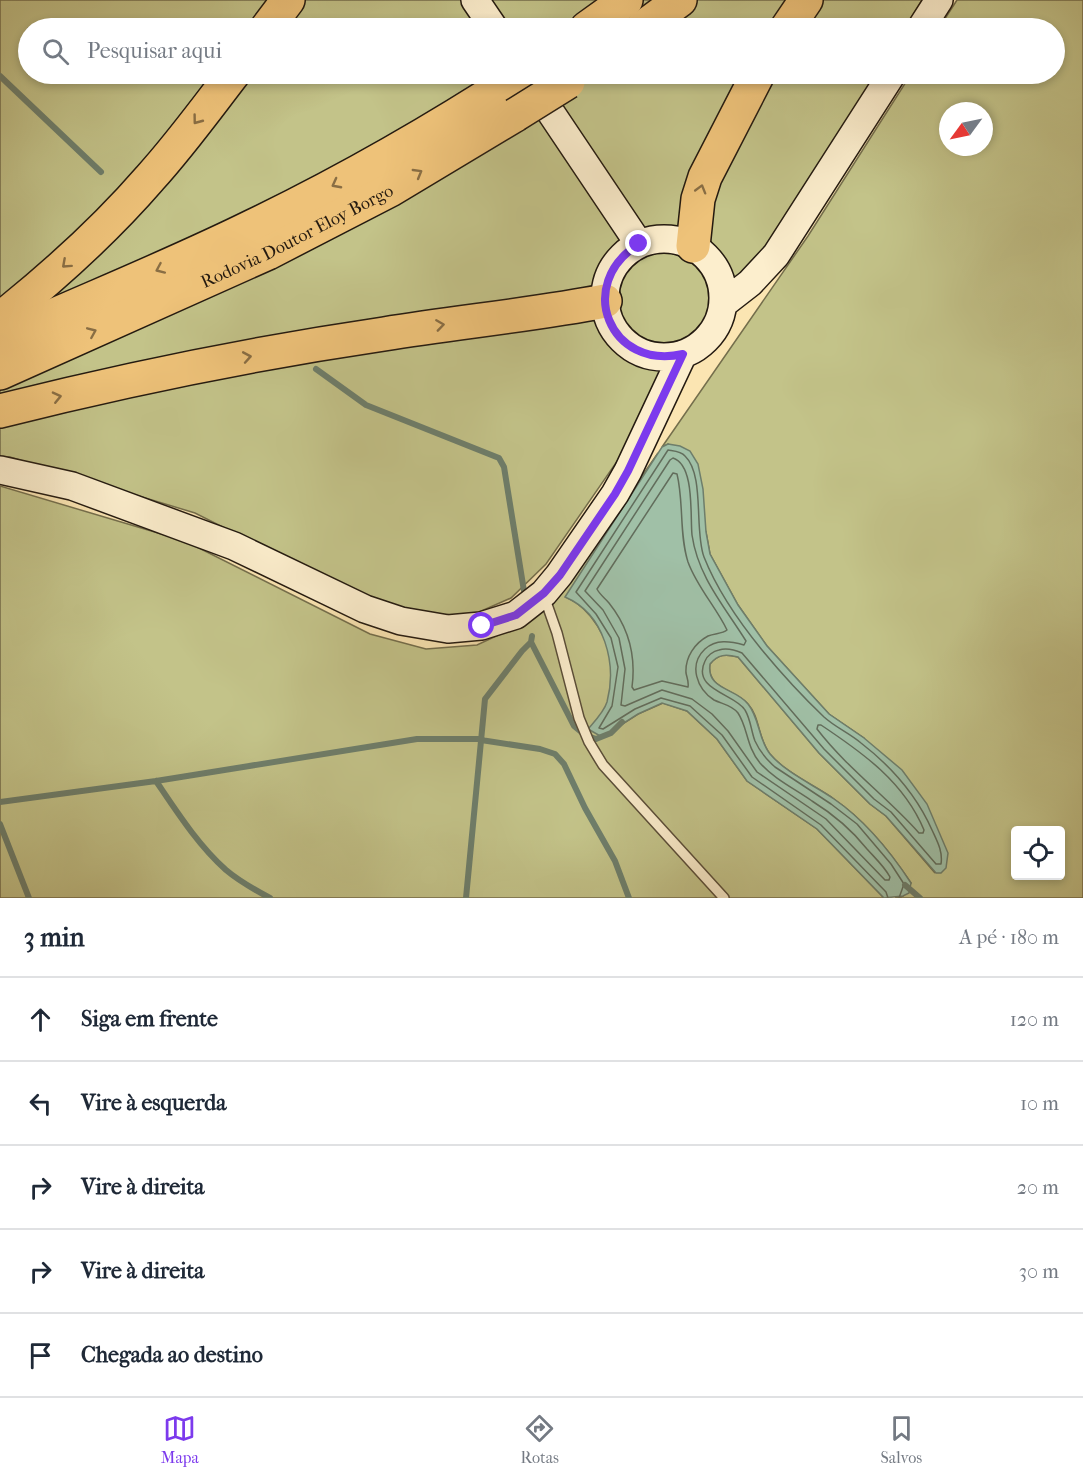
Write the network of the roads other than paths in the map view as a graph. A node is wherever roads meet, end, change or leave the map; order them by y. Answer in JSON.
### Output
{"nodes":[{"id":1,"x":288,"y":0,"type":"edge"},
{"id":2,"x":475,"y":0,"type":"edge"},
{"id":3,"x":626,"y":0,"type":"edge"},
{"id":4,"x":680,"y":0,"type":"edge"},
{"id":5,"x":806,"y":0,"type":"edge"},
{"id":6,"x":939,"y":0,"type":"edge"},
{"id":7,"x":274,"y":18,"type":"edge"},
{"id":8,"x":487,"y":18,"type":"edge"},
{"id":9,"x":600,"y":18,"type":"edge"},
{"id":10,"x":656,"y":18,"type":"edge"},
{"id":11,"x":794,"y":18,"type":"edge"},
{"id":12,"x":927,"y":18,"type":"edge"},
{"id":13,"x":224,"y":84,"type":"edge"},
{"id":14,"x":538,"y":84,"type":"edge"},
{"id":15,"x":753,"y":84,"type":"edge"},
{"id":16,"x":886,"y":84,"type":"edge"},
{"id":17,"x":514,"y":88,"type":"edge"},
{"id":18,"x":639,"y":244,"type":"junction"},
{"id":19,"x":693,"y":246,"type":"junction"},
{"id":20,"x":605,"y":301,"type":"junction"},
{"id":21,"x":723,"y":304,"type":"junction"},
{"id":22,"x":0,"y":320,"type":"edge"},
{"id":23,"x":0,"y":339,"type":"edge"},
{"id":24,"x":683,"y":354,"type":"junction"},
{"id":25,"x":0,"y":373,"type":"edge"},
{"id":26,"x":0,"y":411,"type":"edge"},
{"id":27,"x":0,"y":470,"type":"edge"},
{"id":28,"x":544,"y":593,"type":"junction"},
{"id":29,"x":724,"y":898,"type":"edge"}],
"edges":[{"from":1,"to":7,"type":"highway"},
{"from":2,"to":8,"type":"street"},
{"from":3,"to":9,"type":"highway"},
{"from":4,"to":10,"type":"highway"},
{"from":5,"to":11,"type":"highway"},
{"from":6,"to":12,"type":"street"},
{"from":13,"to":22,"type":"highway","one_way":true},
{"from":14,"to":17,"type":"highway","name":"Rodovia Doutor Eloy Borgo","bridge":true},
{"from":19,"to":15,"type":"highway","one_way":true},
{"from":16,"to":21,"type":"street"},
{"from":17,"to":18,"type":"street"},
{"from":17,"to":23,"type":"highway","name":"Rodovia Doutor Eloy Borgo","one_way":true},
{"from":25,"to":17,"type":"highway","name":"Rodovia Doutor Eloy Borgo","one_way":true},
{"from":18,"to":19,"type":"street"},
{"from":18,"to":20,"type":"street"},
{"from":19,"to":21,"type":"street"},
{"from":20,"to":24,"type":"street"},
{"from":26,"to":20,"type":"highway","one_way":true},
{"from":21,"to":24,"type":"street"},
{"from":24,"to":28,"type":"street"},
{"from":27,"to":28,"type":"street"},
{"from":28,"to":29,"type":"lane"}]}
